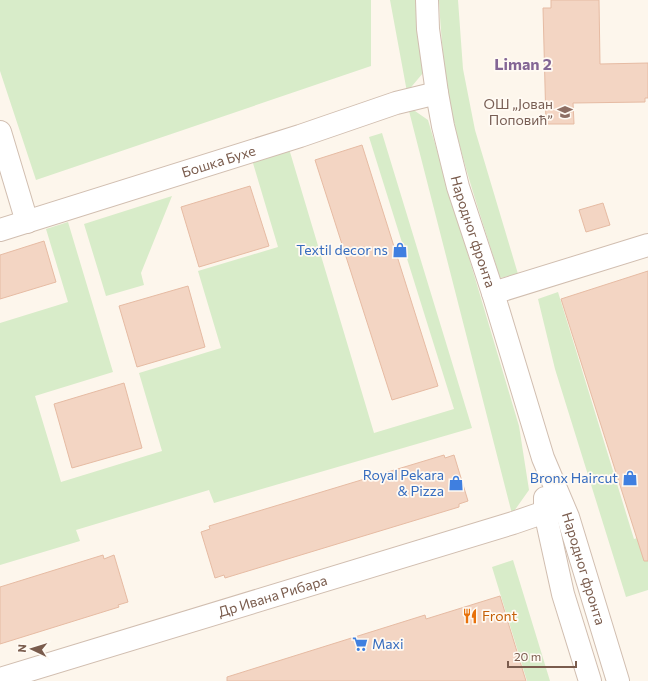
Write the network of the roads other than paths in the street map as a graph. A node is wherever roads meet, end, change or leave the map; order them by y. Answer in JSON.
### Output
{"nodes":[{"id":1,"x":427,"y":0,"type":"edge"},
{"id":2,"x":437,"y":94,"type":"junction"},
{"id":3,"x":0,"y":132,"type":"edge"},
{"id":4,"x":28,"y":222,"type":"junction"},
{"id":5,"x":0,"y":230,"type":"edge"},
{"id":6,"x":648,"y":245,"type":"edge"},
{"id":7,"x":493,"y":293,"type":"junction"},
{"id":8,"x":543,"y":458,"type":"junction"},
{"id":9,"x":545,"y":512,"type":"junction"},
{"id":10,"x":0,"y":679,"type":"edge"},
{"id":11,"x":590,"y":681,"type":"edge"},
{"id":12,"x":618,"y":681,"type":"edge"}],
"edges":[{"from":1,"to":2,"type":"street","name":"Народног фронта"},
{"from":2,"to":4,"type":"street","name":"Бошка Бухе"},
{"from":2,"to":7,"type":"street","name":"Народног фронта"},
{"from":3,"to":4,"type":"street"},
{"from":4,"to":5,"type":"street","name":"Бошка Бухе"},
{"from":6,"to":7,"type":"street"},
{"from":7,"to":8,"type":"street","name":"Народног фронта"},
{"from":8,"to":9,"type":"street","name":"Народног фронта"},
{"from":8,"to":12,"type":"street","name":"Народног фронта"},
{"from":9,"to":10,"type":"street","name":"Др Ивана Рибара"},
{"from":9,"to":11,"type":"street","name":"Народног фронта"}]}
